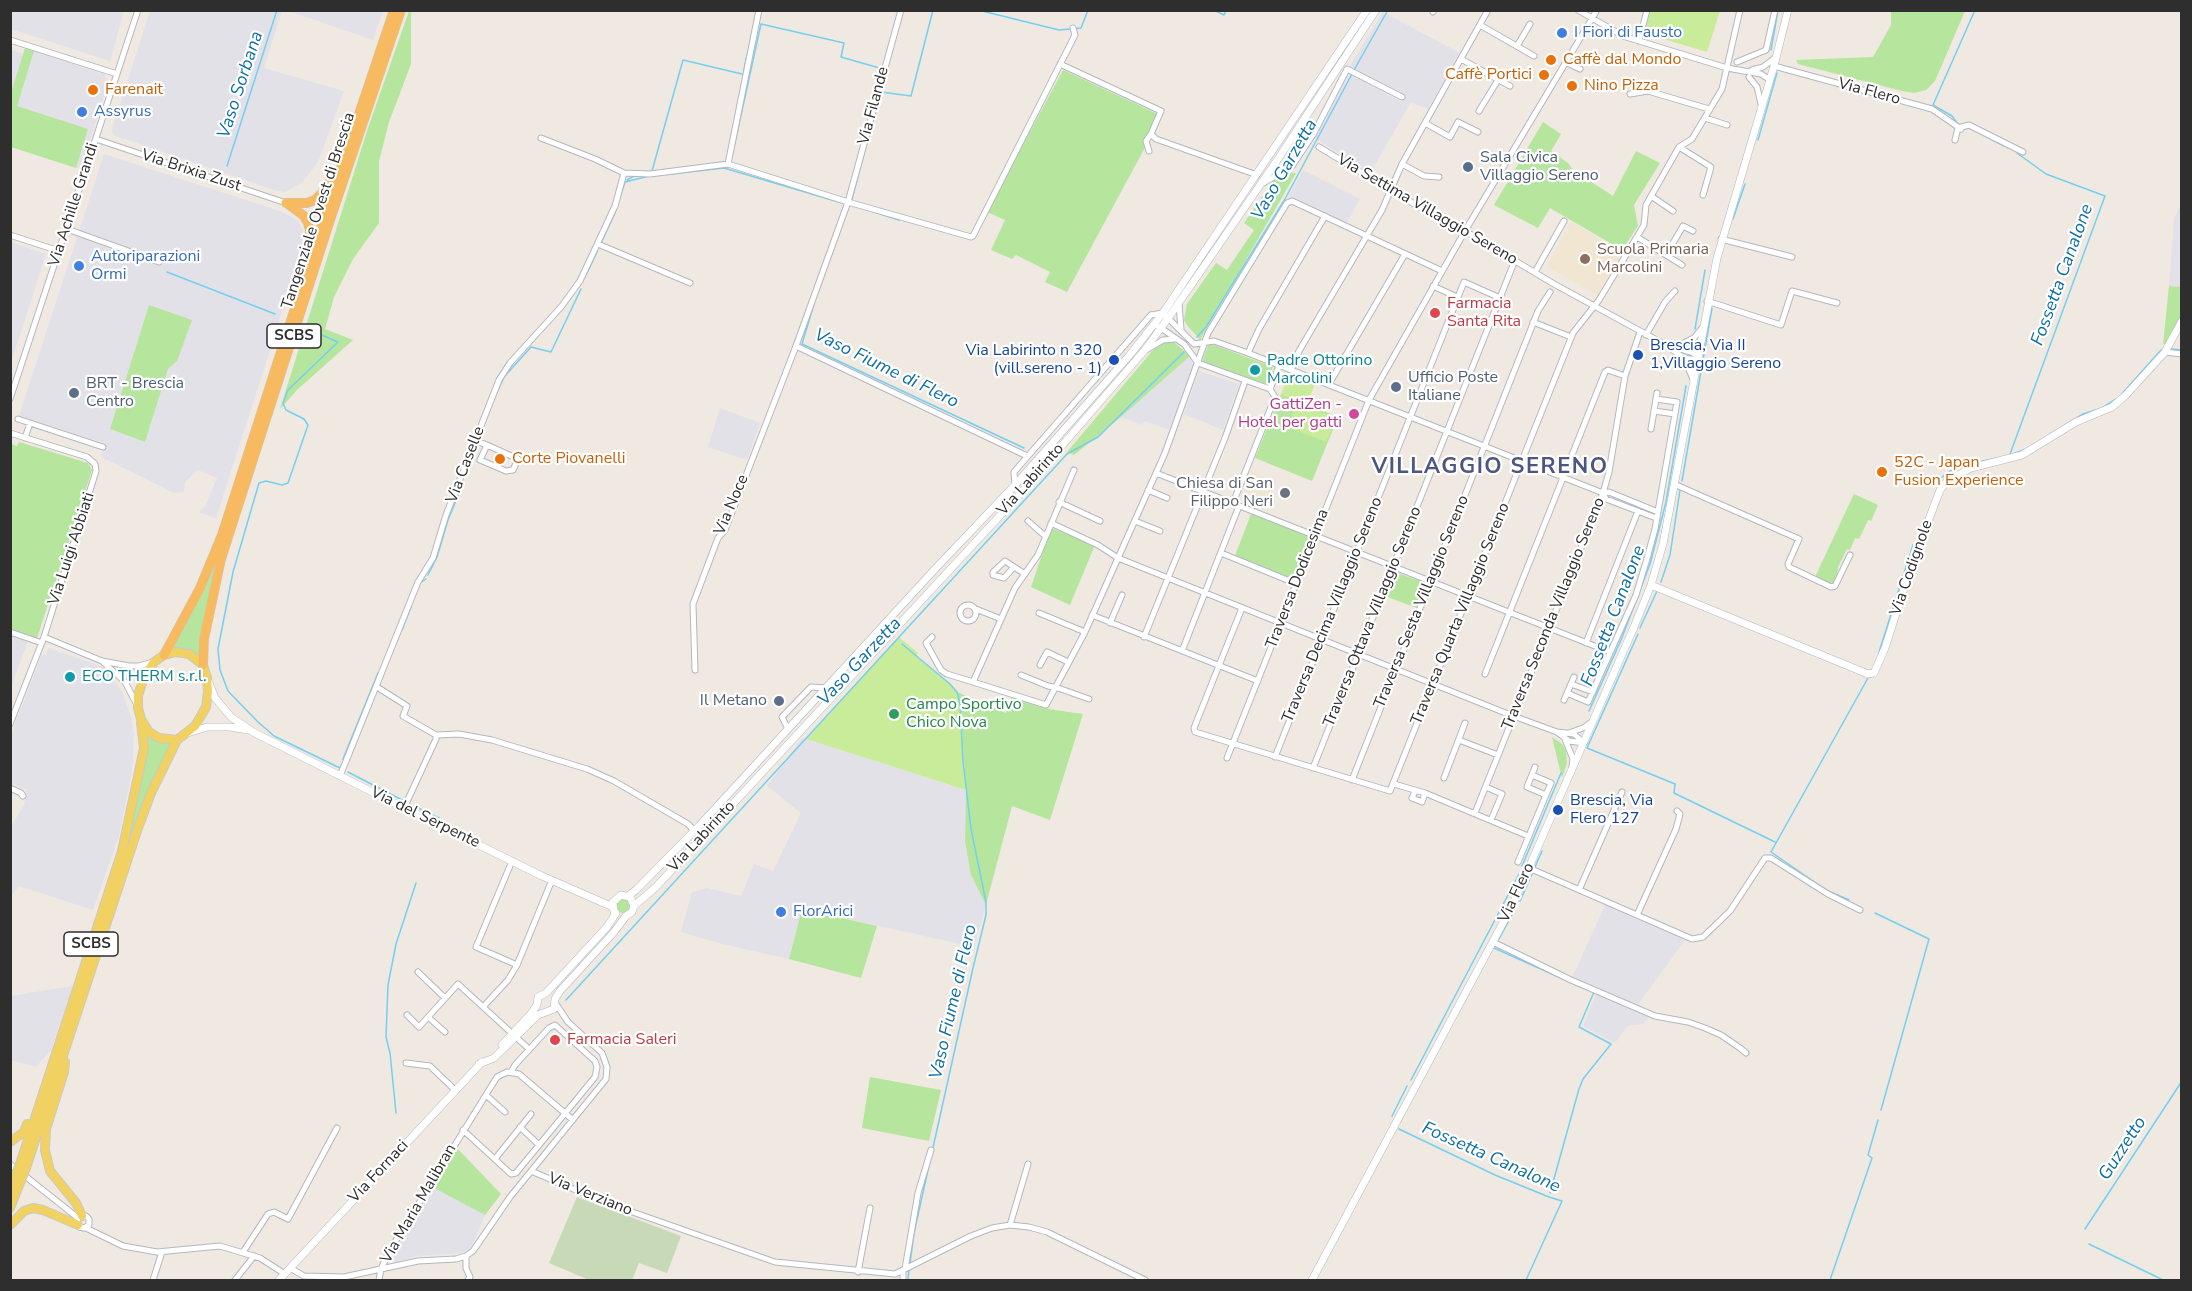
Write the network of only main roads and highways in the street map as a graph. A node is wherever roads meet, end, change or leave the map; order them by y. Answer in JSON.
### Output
{"nodes":[{"id":1,"x":394,"y":10,"type":"edge"},
{"id":2,"x":401,"y":10,"type":"edge"},
{"id":3,"x":357,"y":120,"type":"junction"},
{"id":4,"x":298,"y":299,"type":"junction"},
{"id":5,"x":164,"y":655,"type":"junction"},
{"id":6,"x":203,"y":665,"type":"junction"},
{"id":7,"x":141,"y":719,"type":"junction"},
{"id":8,"x":177,"y":740,"type":"junction"},
{"id":9,"x":61,"y":1053,"type":"junction"},
{"id":10,"x":10,"y":1142,"type":"edge"},
{"id":11,"x":19,"y":1165,"type":"edge"},
{"id":12,"x":19,"y":1176,"type":"junction"},
{"id":13,"x":10,"y":1190,"type":"edge"},
{"id":14,"x":10,"y":1208,"type":"edge"},
{"id":15,"x":10,"y":1225,"type":"edge"}],
"edges":[{"from":1,"to":3,"type":"highway","name":"Tangenziale Ovest di Brescia","number":"SCBS"},
{"from":2,"to":6,"type":"highway","name":"Tangenziale Ovest di Brescia","number":"SCBS"},
{"from":3,"to":4,"type":"highway","name":"Tangenziale Ovest di Brescia","number":"SCBS"},
{"from":3,"to":4,"type":"highway"},
{"from":4,"to":5,"type":"highway","name":"Tangenziale Ovest di Brescia","number":"SCBS"},
{"from":5,"to":6,"type":"main road"},
{"from":5,"to":7,"type":"main road","name":"Tangenziale Ovest di Brescia","number":"SCBS"},
{"from":6,"to":8,"type":"main road","name":"Tangenziale Ovest di Brescia","number":"SCBS"},
{"from":7,"to":8,"type":"main road"},
{"from":7,"to":9,"type":"main road","name":"Tangenziale Ovest di Brescia","number":"SCBS"},
{"from":8,"to":9,"type":"main road","name":"Tangenziale Ovest di Brescia","number":"SCBS"},
{"from":9,"to":10,"type":"main road"},
{"from":9,"to":11,"type":"main road","name":"Tangenziale Ovest di Brescia","number":"SCBS"},
{"from":9,"to":15,"type":"main road"},
{"from":11,"to":12,"type":"main road","name":"Tangenziale Ovest di Brescia","number":"SCBS","bridge":true},
{"from":12,"to":13,"type":"main road","name":"Tangenziale Ovest di Brescia","number":"SCBS"},
{"from":12,"to":14,"type":"main road","name":"Tangenziale Ovest di Brescia","number":"SCBS"}]}
